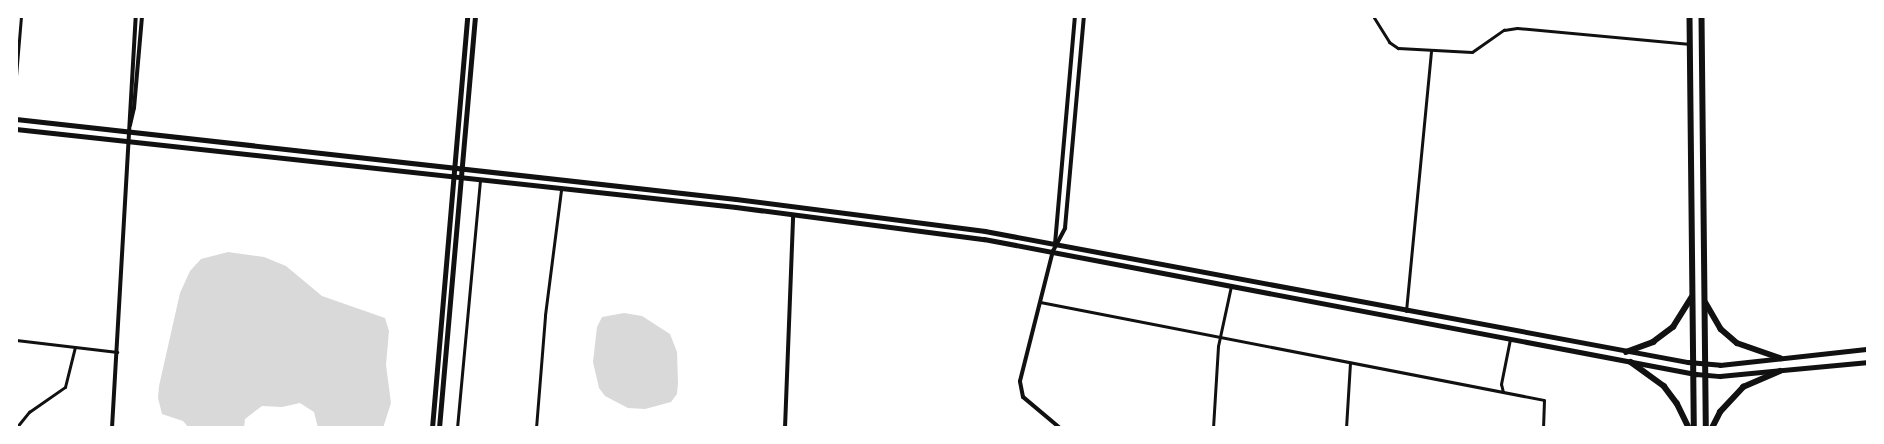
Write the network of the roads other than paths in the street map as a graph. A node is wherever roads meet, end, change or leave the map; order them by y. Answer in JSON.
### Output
{"nodes":[{"id":1,"x":21,"y":16,"type":"edge"},
{"id":2,"x":136,"y":16,"type":"edge"},
{"id":3,"x":142,"y":16,"type":"edge"},
{"id":4,"x":468,"y":16,"type":"edge"},
{"id":5,"x":475,"y":16,"type":"edge"},
{"id":6,"x":1075,"y":16,"type":"edge"},
{"id":7,"x":1084,"y":16,"type":"edge"},
{"id":8,"x":1373,"y":16,"type":"edge"},
{"id":9,"x":1690,"y":16,"type":"edge"},
{"id":10,"x":1702,"y":16,"type":"edge"},
{"id":11,"x":1690,"y":44,"type":"junction"},
{"id":12,"x":1432,"y":50,"type":"junction"},
{"id":13,"x":16,"y":76,"type":"edge"},
{"id":14,"x":16,"y":119,"type":"edge"},
{"id":15,"x":16,"y":129,"type":"edge"},
{"id":16,"x":128,"y":132,"type":"junction"},
{"id":17,"x":127,"y":142,"type":"junction"},
{"id":18,"x":454,"y":168,"type":"junction"},
{"id":19,"x":462,"y":169,"type":"junction"},
{"id":20,"x":453,"y":178,"type":"junction"},
{"id":21,"x":461,"y":179,"type":"junction"},
{"id":22,"x":480,"y":181,"type":"junction"},
{"id":23,"x":561,"y":190,"type":"junction"},
{"id":24,"x":793,"y":215,"type":"junction"},
{"id":25,"x":1055,"y":244,"type":"junction"},
{"id":26,"x":1052,"y":251,"type":"junction"},
{"id":27,"x":1231,"y":285,"type":"junction"},
{"id":28,"x":1693,"y":294,"type":"junction"},
{"id":29,"x":1040,"y":302,"type":"junction"},
{"id":30,"x":1705,"y":302,"type":"junction"},
{"id":31,"x":1406,"y":311,"type":"junction"},
{"id":32,"x":1219,"y":338,"type":"junction"},
{"id":33,"x":1510,"y":338,"type":"junction"},
{"id":34,"x":16,"y":340,"type":"edge"},
{"id":35,"x":75,"y":347,"type":"junction"},
{"id":36,"x":1868,"y":349,"type":"edge"},
{"id":37,"x":117,"y":352,"type":"junction"},
{"id":38,"x":1626,"y":352,"type":"junction"},
{"id":39,"x":1780,"y":358,"type":"junction"},
{"id":40,"x":1631,"y":362,"type":"junction"},
{"id":41,"x":1868,"y":362,"type":"edge"},
{"id":42,"x":1350,"y":363,"type":"junction"},
{"id":43,"x":1694,"y":363,"type":"junction"},
{"id":44,"x":1705,"y":364,"type":"junction"},
{"id":45,"x":1780,"y":371,"type":"junction"},
{"id":46,"x":1694,"y":374,"type":"junction"},
{"id":47,"x":1706,"y":376,"type":"junction"},
{"id":48,"x":1503,"y":392,"type":"junction"},
{"id":49,"x":16,"y":428,"type":"edge"},
{"id":50,"x":112,"y":428,"type":"edge"},
{"id":51,"x":432,"y":428,"type":"edge"},
{"id":52,"x":439,"y":428,"type":"edge"},
{"id":53,"x":457,"y":428,"type":"edge"},
{"id":54,"x":536,"y":428,"type":"edge"},
{"id":55,"x":785,"y":428,"type":"edge"},
{"id":56,"x":1060,"y":428,"type":"edge"},
{"id":57,"x":1213,"y":428,"type":"edge"},
{"id":58,"x":1346,"y":428,"type":"edge"},
{"id":59,"x":1543,"y":428,"type":"edge"},
{"id":60,"x":1689,"y":428,"type":"edge"},
{"id":61,"x":1694,"y":428,"type":"edge"},
{"id":62,"x":1706,"y":428,"type":"edge"},
{"id":63,"x":1712,"y":428,"type":"edge"}],
"edges":[{"from":1,"to":13,"type":"street"},
{"from":2,"to":16,"type":"street"},
{"from":3,"to":16,"type":"street"},
{"from":4,"to":18,"type":"main road"},
{"from":5,"to":19,"type":"main road"},
{"from":6,"to":25,"type":"street"},
{"from":7,"to":25,"type":"street"},
{"from":8,"to":12,"type":"street"},
{"from":9,"to":11,"type":"highway"},
{"from":10,"to":30,"type":"highway"},
{"from":11,"to":12,"type":"street"},
{"from":11,"to":28,"type":"highway"},
{"from":12,"to":31,"type":"street"},
{"from":14,"to":16,"type":"main road"},
{"from":15,"to":17,"type":"main road"},
{"from":16,"to":17,"type":"street"},
{"from":16,"to":18,"type":"main road"},
{"from":17,"to":20,"type":"main road"},
{"from":17,"to":37,"type":"street"},
{"from":18,"to":19,"type":"main road"},
{"from":18,"to":20,"type":"main road"},
{"from":19,"to":21,"type":"main road"},
{"from":19,"to":25,"type":"main road"},
{"from":20,"to":21,"type":"main road"},
{"from":20,"to":51,"type":"main road"},
{"from":21,"to":22,"type":"main road"},
{"from":21,"to":52,"type":"main road"},
{"from":22,"to":23,"type":"main road"},
{"from":22,"to":53,"type":"street"},
{"from":23,"to":24,"type":"main road"},
{"from":23,"to":54,"type":"street"},
{"from":24,"to":26,"type":"main road"},
{"from":24,"to":55,"type":"street"},
{"from":25,"to":26,"type":"street"},
{"from":25,"to":31,"type":"main road"},
{"from":26,"to":27,"type":"main road"},
{"from":26,"to":29,"type":"street"},
{"from":27,"to":32,"type":"street"},
{"from":27,"to":33,"type":"main road"},
{"from":28,"to":38,"type":"highway"},
{"from":28,"to":43,"type":"highway"},
{"from":29,"to":32,"type":"street"},
{"from":29,"to":56,"type":"street"},
{"from":30,"to":39,"type":"highway"},
{"from":30,"to":44,"type":"highway"},
{"from":31,"to":38,"type":"main road"},
{"from":32,"to":42,"type":"street"},
{"from":32,"to":57,"type":"street"},
{"from":33,"to":40,"type":"main road"},
{"from":33,"to":48,"type":"street"},
{"from":34,"to":35,"type":"street"},
{"from":35,"to":37,"type":"street"},
{"from":35,"to":49,"type":"street"},
{"from":36,"to":39,"type":"main road"},
{"from":37,"to":50,"type":"street"},
{"from":38,"to":43,"type":"main road"},
{"from":39,"to":44,"type":"main road"},
{"from":40,"to":46,"type":"main road"},
{"from":40,"to":60,"type":"highway"},
{"from":41,"to":45,"type":"main road"},
{"from":42,"to":48,"type":"street"},
{"from":42,"to":58,"type":"street"},
{"from":43,"to":44,"type":"main road"},
{"from":43,"to":46,"type":"highway"},
{"from":44,"to":47,"type":"highway"},
{"from":45,"to":47,"type":"main road"},
{"from":45,"to":63,"type":"highway"},
{"from":46,"to":47,"type":"main road"},
{"from":46,"to":61,"type":"highway"},
{"from":47,"to":62,"type":"highway"},
{"from":48,"to":59,"type":"street"}]}
